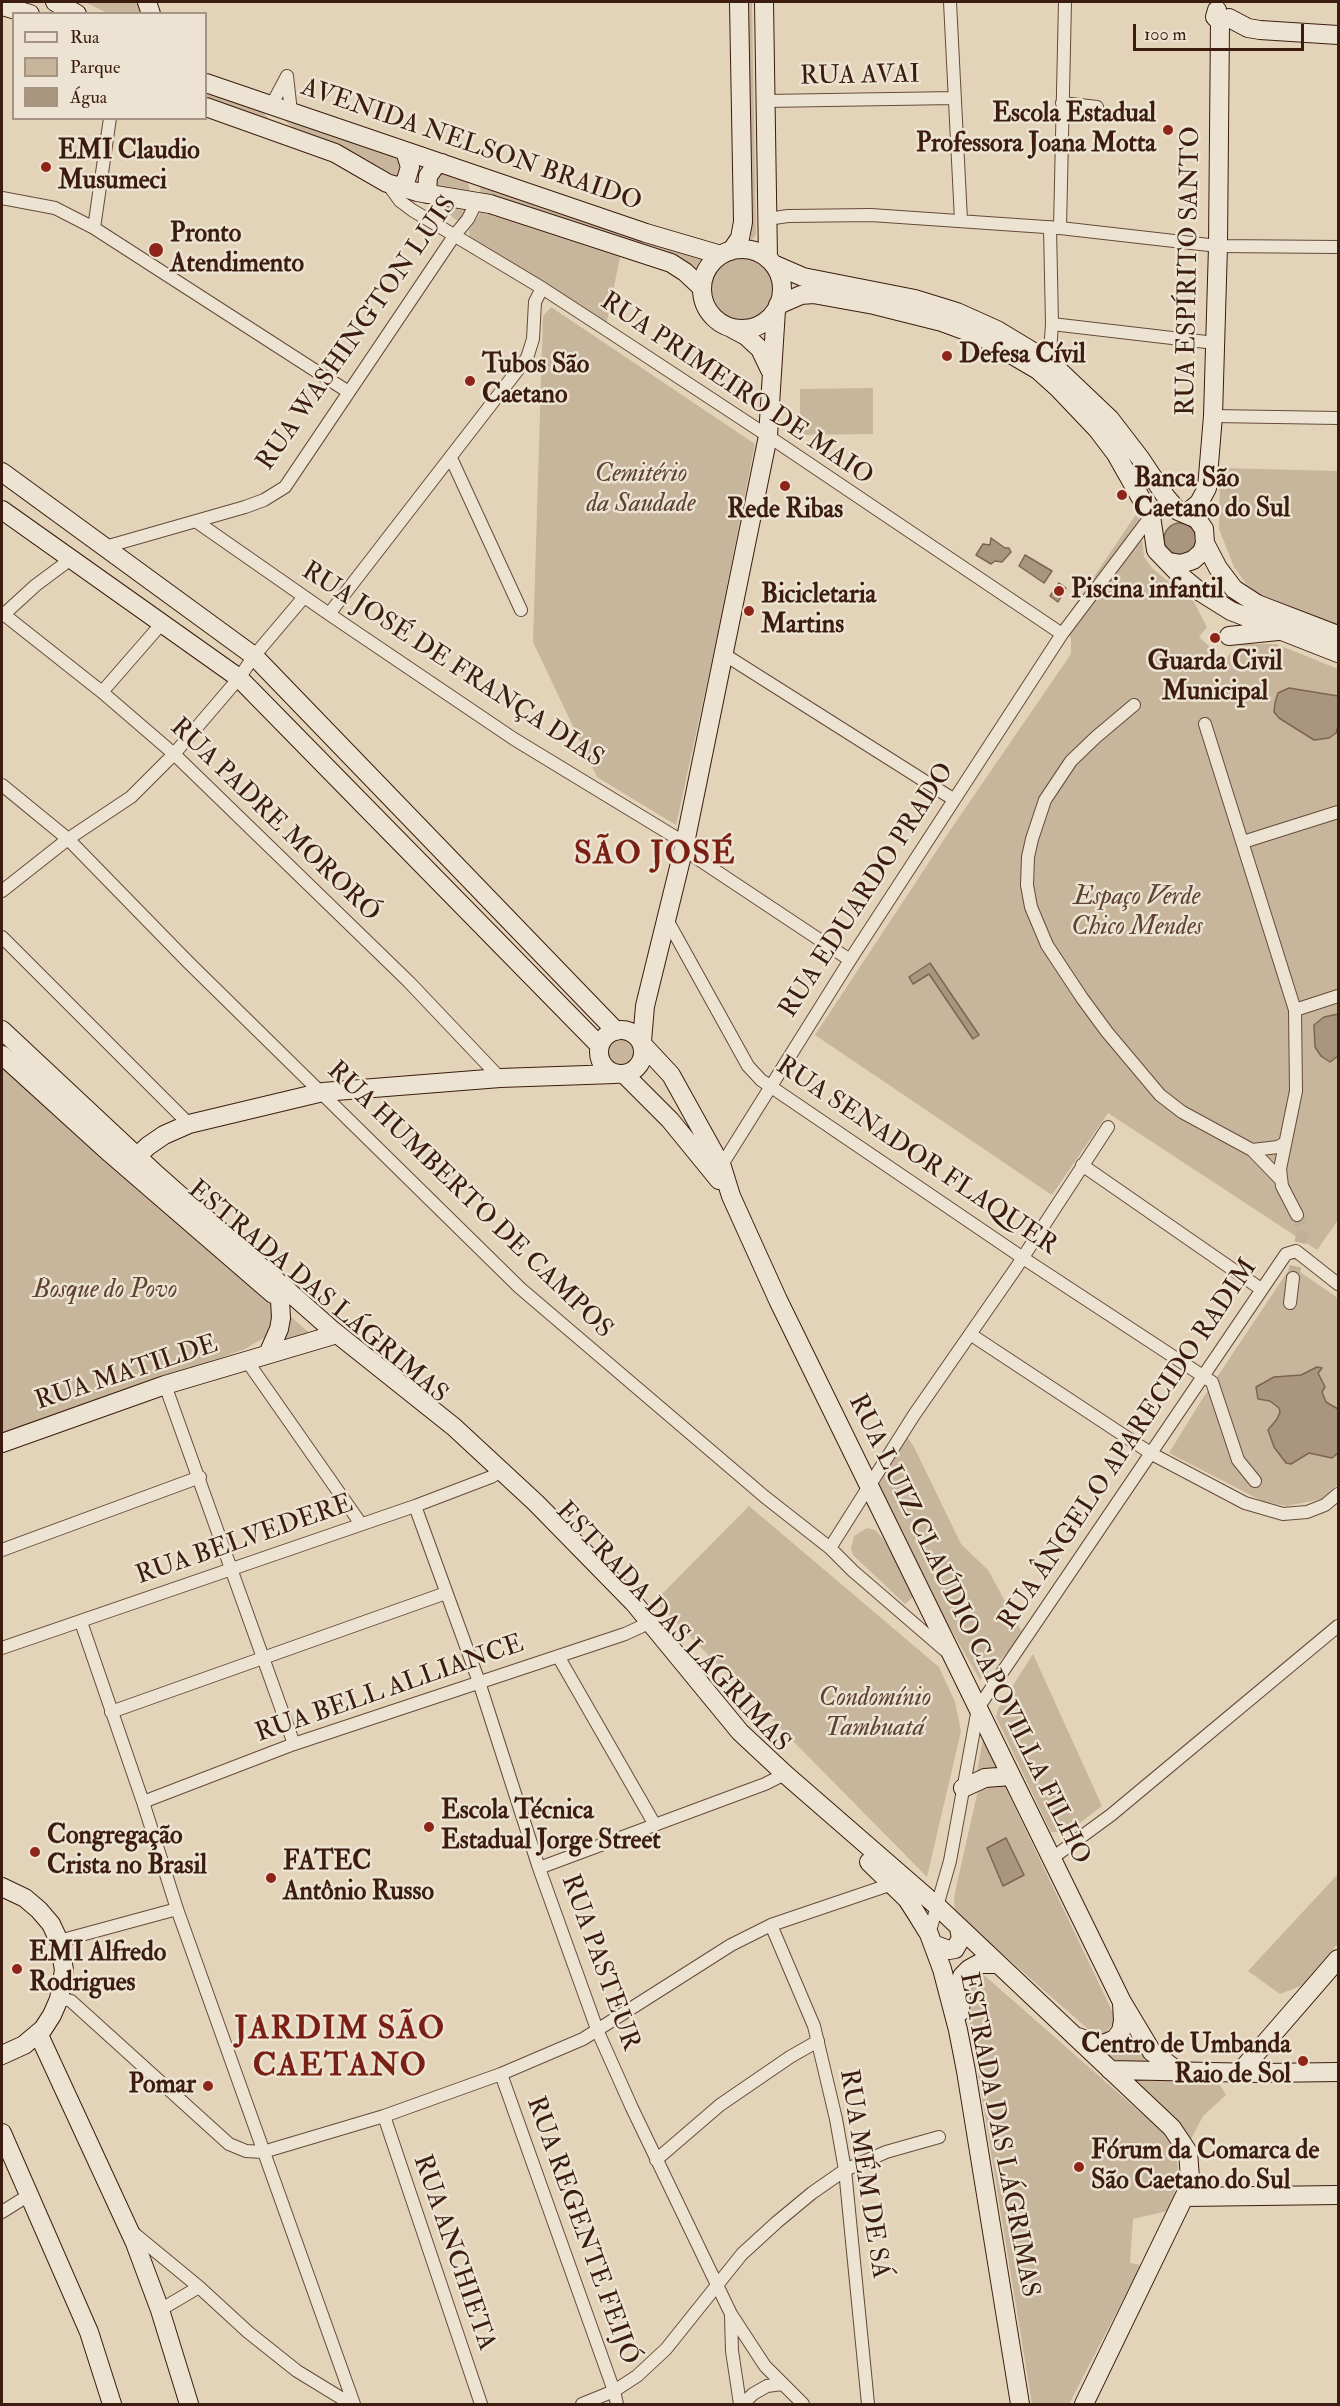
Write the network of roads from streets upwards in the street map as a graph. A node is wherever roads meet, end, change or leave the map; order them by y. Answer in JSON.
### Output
{"nodes":[{"id":1,"x":53,"y":2,"type":"edge"},
{"id":2,"x":739,"y":2,"type":"edge"},
{"id":3,"x":764,"y":2,"type":"edge"},
{"id":4,"x":950,"y":2,"type":"edge"},
{"id":5,"x":1065,"y":2,"type":"edge"},
{"id":6,"x":2,"y":6,"type":"edge"},
{"id":7,"x":1221,"y":10,"type":"edge"},
{"id":8,"x":23,"y":12,"type":"edge"},
{"id":9,"x":73,"y":12,"type":"edge"},
{"id":10,"x":1338,"y":34,"type":"edge"},
{"id":11,"x":207,"y":83,"type":"edge"},
{"id":12,"x":956,"y":98,"type":"junction"},
{"id":13,"x":765,"y":101,"type":"junction"},
{"id":14,"x":1062,"y":103,"type":"junction"},
{"id":15,"x":207,"y":106,"type":"edge"},
{"id":16,"x":271,"y":106,"type":"junction"},
{"id":17,"x":1096,"y":107,"type":"dead end"},
{"id":18,"x":291,"y":112,"type":"junction"},
{"id":19,"x":110,"y":120,"type":"edge"},
{"id":20,"x":288,"y":136,"type":"junction"},
{"id":21,"x":405,"y":151,"type":"junction"},
{"id":22,"x":442,"y":163,"type":"junction"},
{"id":23,"x":468,"y":172,"type":"junction"},
{"id":24,"x":393,"y":185,"type":"junction"},
{"id":25,"x":428,"y":194,"type":"junction"},
{"id":26,"x":2,"y":198,"type":"edge"},
{"id":27,"x":477,"y":201,"type":"junction"},
{"id":28,"x":767,"y":219,"type":"junction"},
{"id":29,"x":961,"y":220,"type":"junction"},
{"id":30,"x":94,"y":228,"type":"junction"},
{"id":31,"x":1055,"y":228,"type":"junction"},
{"id":32,"x":454,"y":236,"type":"junction"},
{"id":33,"x":1218,"y":246,"type":"junction"},
{"id":34,"x":1338,"y":247,"type":"edge"},
{"id":35,"x":726,"y":253,"type":"junction"},
{"id":36,"x":771,"y":261,"type":"junction"},
{"id":37,"x":542,"y":288,"type":"junction"},
{"id":38,"x":702,"y":288,"type":"junction"},
{"id":39,"x":777,"y":308,"type":"junction"},
{"id":40,"x":1052,"y":324,"type":"junction"},
{"id":41,"x":729,"y":326,"type":"junction"},
{"id":42,"x":1215,"y":343,"type":"junction"},
{"id":43,"x":1049,"y":370,"type":"junction"},
{"id":44,"x":771,"y":374,"type":"junction"},
{"id":45,"x":348,"y":392,"type":"junction"},
{"id":46,"x":1213,"y":416,"type":"junction"},
{"id":47,"x":1338,"y":418,"type":"edge"},
{"id":48,"x":768,"y":436,"type":"junction"},
{"id":49,"x":451,"y":458,"type":"junction"},
{"id":50,"x":2,"y":472,"type":"edge"},
{"id":51,"x":2,"y":510,"type":"edge"},
{"id":52,"x":1183,"y":512,"type":"junction"},
{"id":53,"x":197,"y":522,"type":"junction"},
{"id":54,"x":1152,"y":524,"type":"junction"},
{"id":55,"x":1205,"y":543,"type":"junction"},
{"id":56,"x":105,"y":548,"type":"junction"},
{"id":57,"x":71,"y":559,"type":"junction"},
{"id":58,"x":1170,"y":562,"type":"junction"},
{"id":59,"x":304,"y":597,"type":"junction"},
{"id":60,"x":521,"y":610,"type":"dead end"},
{"id":61,"x":2,"y":614,"type":"edge"},
{"id":62,"x":328,"y":614,"type":"junction"},
{"id":63,"x":163,"y":622,"type":"junction"},
{"id":64,"x":1281,"y":631,"type":"junction"},
{"id":65,"x":1062,"y":634,"type":"junction"},
{"id":66,"x":1338,"y":635,"type":"edge"},
{"id":67,"x":1229,"y":636,"type":"dead end"},
{"id":68,"x":722,"y":652,"type":"junction"},
{"id":69,"x":1338,"y":652,"type":"edge"},
{"id":70,"x":254,"y":656,"type":"junction"},
{"id":71,"x":239,"y":678,"type":"junction"},
{"id":72,"x":102,"y":692,"type":"junction"},
{"id":73,"x":1134,"y":705,"type":"dead end"},
{"id":74,"x":1205,"y":724,"type":"dead end"},
{"id":75,"x":174,"y":754,"type":"junction"},
{"id":76,"x":2,"y":785,"type":"edge"},
{"id":77,"x":953,"y":799,"type":"junction"},
{"id":78,"x":1338,"y":812,"type":"edge"},
{"id":79,"x":68,"y":839,"type":"junction"},
{"id":80,"x":1243,"y":842,"type":"junction"},
{"id":81,"x":684,"y":846,"type":"junction"},
{"id":82,"x":2,"y":891,"type":"edge"},
{"id":83,"x":665,"y":917,"type":"junction"},
{"id":84,"x":2,"y":937,"type":"edge"},
{"id":85,"x":850,"y":960,"type":"junction"},
{"id":86,"x":1338,"y":996,"type":"edge"},
{"id":87,"x":645,"y":1006,"type":"junction"},
{"id":88,"x":1295,"y":1010,"type":"junction"},
{"id":89,"x":2,"y":1030,"type":"edge"},
{"id":90,"x":619,"y":1031,"type":"junction"},
{"id":91,"x":643,"y":1044,"type":"junction"},
{"id":92,"x":599,"y":1048,"type":"junction"},
{"id":93,"x":2,"y":1055,"type":"edge"},
{"id":94,"x":620,"y":1074,"type":"junction"},
{"id":95,"x":550,"y":1077,"type":"junction"},
{"id":96,"x":500,"y":1078,"type":"junction"},
{"id":97,"x":770,"y":1088,"type":"junction"},
{"id":98,"x":323,"y":1092,"type":"junction"},
{"id":99,"x":189,"y":1124,"type":"junction"},
{"id":100,"x":1108,"y":1127,"type":"dead end"},
{"id":101,"x":702,"y":1128,"type":"junction"},
{"id":102,"x":687,"y":1140,"type":"junction"},
{"id":103,"x":1285,"y":1143,"type":"junction"},
{"id":104,"x":1252,"y":1149,"type":"junction"},
{"id":105,"x":131,"y":1161,"type":"junction"},
{"id":106,"x":1082,"y":1165,"type":"junction"},
{"id":107,"x":719,"y":1171,"type":"junction"},
{"id":108,"x":1281,"y":1180,"type":"junction"},
{"id":109,"x":1297,"y":1215,"type":"tunnel mouth"},
{"id":110,"x":1023,"y":1258,"type":"junction"},
{"id":111,"x":1293,"y":1278,"type":"tunnel mouth"},
{"id":112,"x":1338,"y":1284,"type":"edge"},
{"id":113,"x":1261,"y":1289,"type":"junction"},
{"id":114,"x":280,"y":1300,"type":"junction"},
{"id":115,"x":1290,"y":1303,"type":"dead end"},
{"id":116,"x":970,"y":1334,"type":"junction"},
{"id":117,"x":330,"y":1336,"type":"junction"},
{"id":118,"x":268,"y":1354,"type":"junction"},
{"id":119,"x":247,"y":1361,"type":"junction"},
{"id":120,"x":1204,"y":1376,"type":"junction"},
{"id":121,"x":165,"y":1385,"type":"junction"},
{"id":122,"x":2,"y":1443,"type":"edge"},
{"id":123,"x":1152,"y":1454,"type":"junction"},
{"id":124,"x":496,"y":1474,"type":"junction"},
{"id":125,"x":200,"y":1477,"type":"junction"},
{"id":126,"x":1255,"y":1480,"type":"dead end"},
{"id":127,"x":869,"y":1487,"type":"junction"},
{"id":128,"x":1338,"y":1494,"type":"edge"},
{"id":129,"x":415,"y":1506,"type":"junction"},
{"id":130,"x":361,"y":1524,"type":"junction"},
{"id":131,"x":830,"y":1548,"type":"junction"},
{"id":132,"x":2,"y":1550,"type":"edge"},
{"id":133,"x":231,"y":1570,"type":"junction"},
{"id":134,"x":446,"y":1593,"type":"junction"},
{"id":135,"x":81,"y":1622,"type":"junction"},
{"id":136,"x":646,"y":1625,"type":"junction"},
{"id":137,"x":1338,"y":1626,"type":"edge"},
{"id":138,"x":2,"y":1648,"type":"edge"},
{"id":139,"x":950,"y":1654,"type":"junction"},
{"id":140,"x":558,"y":1656,"type":"junction"},
{"id":141,"x":262,"y":1658,"type":"junction"},
{"id":142,"x":479,"y":1682,"type":"junction"},
{"id":143,"x":978,"y":1708,"type":"junction"},
{"id":144,"x":111,"y":1712,"type":"junction"},
{"id":145,"x":294,"y":1744,"type":"junction"},
{"id":146,"x":1011,"y":1776,"type":"junction"},
{"id":147,"x":781,"y":1777,"type":"junction"},
{"id":148,"x":963,"y":1788,"type":"junction"},
{"id":149,"x":143,"y":1802,"type":"junction"},
{"id":150,"x":655,"y":1825,"type":"junction"},
{"id":151,"x":1051,"y":1859,"type":"junction"},
{"id":152,"x":539,"y":1868,"type":"junction"},
{"id":153,"x":892,"y":1884,"type":"junction"},
{"id":154,"x":2,"y":1887,"type":"edge"},
{"id":155,"x":938,"y":1907,"type":"junction"},
{"id":156,"x":177,"y":1909,"type":"junction"},
{"id":157,"x":771,"y":1925,"type":"junction"},
{"id":158,"x":960,"y":1928,"type":"junction"},
{"id":159,"x":931,"y":1939,"type":"junction"},
{"id":160,"x":59,"y":1941,"type":"junction"},
{"id":161,"x":1338,"y":1960,"type":"edge"},
{"id":162,"x":998,"y":1964,"type":"junction"},
{"id":163,"x":60,"y":1998,"type":"junction"},
{"id":164,"x":1122,"y":2001,"type":"junction"},
{"id":165,"x":958,"y":2030,"type":"junction"},
{"id":166,"x":598,"y":2032,"type":"junction"},
{"id":167,"x":38,"y":2033,"type":"junction"},
{"id":168,"x":1072,"y":2034,"type":"junction"},
{"id":169,"x":818,"y":2041,"type":"junction"},
{"id":170,"x":2,"y":2055,"type":"edge"},
{"id":171,"x":1110,"y":2070,"type":"junction"},
{"id":172,"x":1179,"y":2072,"type":"junction"},
{"id":173,"x":1240,"y":2072,"type":"junction"},
{"id":174,"x":1338,"y":2072,"type":"edge"},
{"id":175,"x":501,"y":2074,"type":"junction"},
{"id":176,"x":384,"y":2116,"type":"junction"},
{"id":177,"x":2,"y":2133,"type":"edge"},
{"id":178,"x":939,"y":2137,"type":"dead end"},
{"id":179,"x":262,"y":2152,"type":"junction"},
{"id":180,"x":656,"y":2160,"type":"junction"},
{"id":181,"x":845,"y":2170,"type":"junction"},
{"id":182,"x":1338,"y":2194,"type":"edge"},
{"id":183,"x":29,"y":2195,"type":"junction"},
{"id":184,"x":1185,"y":2197,"type":"junction"},
{"id":185,"x":2,"y":2212,"type":"edge"},
{"id":186,"x":129,"y":2228,"type":"junction"},
{"id":187,"x":718,"y":2285,"type":"junction"},
{"id":188,"x":199,"y":2287,"type":"junction"},
{"id":189,"x":160,"y":2310,"type":"junction"},
{"id":190,"x":731,"y":2314,"type":"junction"},
{"id":191,"x":782,"y":2384,"type":"junction"},
{"id":192,"x":615,"y":2391,"type":"junction"},
{"id":193,"x":112,"y":2404,"type":"edge"},
{"id":194,"x":189,"y":2404,"type":"edge"},
{"id":195,"x":353,"y":2404,"type":"edge"},
{"id":196,"x":481,"y":2404,"type":"edge"},
{"id":197,"x":582,"y":2404,"type":"edge"},
{"id":198,"x":617,"y":2404,"type":"edge"},
{"id":199,"x":742,"y":2404,"type":"edge"},
{"id":200,"x":803,"y":2404,"type":"edge"},
{"id":201,"x":868,"y":2404,"type":"edge"},
{"id":202,"x":1020,"y":2404,"type":"edge"},
{"id":203,"x":1084,"y":2404,"type":"edge"}],
"edges":[{"from":1,"to":9,"type":"street"},
{"from":2,"to":35,"type":"street"},
{"from":3,"to":13,"type":"street"},
{"from":4,"to":12,"type":"street"},
{"from":5,"to":14,"type":"street"},
{"from":6,"to":8,"type":"street"},
{"from":7,"to":10,"type":"street"},
{"from":7,"to":33,"type":"street","name":"RUA ESPÍRITO SANTO"},
{"from":11,"to":16,"type":"street","name":"AVENIDA NELSON BRAIDO"},
{"from":12,"to":13,"type":"street","name":"RUA AVAI"},
{"from":12,"to":29,"type":"street"},
{"from":13,"to":28,"type":"street"},
{"from":14,"to":17,"type":"street"},
{"from":14,"to":31,"type":"street"},
{"from":15,"to":20,"type":"street","name":"AVENIDA NELSON BRAIDO"},
{"from":16,"to":18,"type":"street","name":"AVENIDA NELSON BRAIDO"},
{"from":16,"to":18,"type":"street"},
{"from":16,"to":20,"type":"street"},
{"from":18,"to":21,"type":"street","name":"AVENIDA NELSON BRAIDO"},
{"from":19,"to":30,"type":"street"},
{"from":20,"to":24,"type":"street","name":"AVENIDA NELSON BRAIDO"},
{"from":21,"to":22,"type":"street","name":"AVENIDA NELSON BRAIDO"},
{"from":21,"to":24,"type":"street"},
{"from":22,"to":23,"type":"street","name":"AVENIDA NELSON BRAIDO"},
{"from":22,"to":25,"type":"street"},
{"from":23,"to":27,"type":"street"},
{"from":23,"to":35,"type":"street","name":"AVENIDA NELSON BRAIDO"},
{"from":24,"to":25,"type":"street","name":"AVENIDA NELSON BRAIDO"},
{"from":24,"to":32,"type":"street","name":"RUA PRIMEIRO DE MAIO"},
{"from":25,"to":27,"type":"street","name":"AVENIDA NELSON BRAIDO"},
{"from":26,"to":30,"type":"street"},
{"from":27,"to":32,"type":"street","name":"RUA WASHINGTON LUIS"},
{"from":27,"to":38,"type":"street","name":"AVENIDA NELSON BRAIDO"},
{"from":28,"to":29,"type":"street"},
{"from":28,"to":36,"type":"street"},
{"from":29,"to":31,"type":"street"},
{"from":30,"to":45,"type":"street"},
{"from":31,"to":33,"type":"street"},
{"from":31,"to":40,"type":"street"},
{"from":32,"to":37,"type":"street","name":"RUA PRIMEIRO DE MAIO"},
{"from":32,"to":45,"type":"street","name":"RUA WASHINGTON LUIS"},
{"from":33,"to":34,"type":"street"},
{"from":33,"to":42,"type":"street","name":"RUA ESPÍRITO SANTO"},
{"from":35,"to":36,"type":"street"},
{"from":35,"to":38,"type":"street"},
{"from":36,"to":39,"type":"street"},
{"from":36,"to":43,"type":"street"},
{"from":37,"to":48,"type":"street","name":"RUA PRIMEIRO DE MAIO"},
{"from":37,"to":49,"type":"street"},
{"from":38,"to":41,"type":"street"},
{"from":39,"to":41,"type":"street"},
{"from":39,"to":43,"type":"street"},
{"from":39,"to":44,"type":"street"},
{"from":40,"to":42,"type":"street"},
{"from":40,"to":43,"type":"street"},
{"from":41,"to":44,"type":"street"},
{"from":42,"to":46,"type":"street","name":"RUA ESPÍRITO SANTO"},
{"from":43,"to":52,"type":"street"},
{"from":43,"to":54,"type":"street"},
{"from":44,"to":48,"type":"street"},
{"from":45,"to":53,"type":"street","name":"RUA WASHINGTON LUIS"},
{"from":46,"to":47,"type":"street"},
{"from":46,"to":52,"type":"street","name":"RUA ESPÍRITO SANTO"},
{"from":48,"to":65,"type":"street","name":"RUA PRIMEIRO DE MAIO"},
{"from":48,"to":68,"type":"street"},
{"from":49,"to":60,"type":"street"},
{"from":49,"to":62,"type":"street"},
{"from":50,"to":56,"type":"street"},
{"from":51,"to":57,"type":"street"},
{"from":52,"to":54,"type":"street"},
{"from":52,"to":55,"type":"street"},
{"from":53,"to":56,"type":"street","name":"RUA WASHINGTON LUIS"},
{"from":53,"to":59,"type":"street","name":"RUA JOSÉ DE FRANÇA DIAS"},
{"from":54,"to":58,"type":"street"},
{"from":54,"to":65,"type":"street","name":"RUA EDUARDO PRADO"},
{"from":55,"to":58,"type":"street"},
{"from":55,"to":66,"type":"street"},
{"from":56,"to":70,"type":"street"},
{"from":57,"to":61,"type":"street"},
{"from":57,"to":63,"type":"street"},
{"from":58,"to":64,"type":"street"},
{"from":59,"to":62,"type":"street","name":"RUA JOSÉ DE FRANÇA DIAS"},
{"from":59,"to":70,"type":"street"},
{"from":61,"to":72,"type":"street","name":"RUA PADRE MORORÓ"},
{"from":62,"to":81,"type":"street","name":"RUA JOSÉ DE FRANÇA DIAS"},
{"from":63,"to":71,"type":"street"},
{"from":63,"to":72,"type":"street"},
{"from":64,"to":67,"type":"street"},
{"from":64,"to":69,"type":"street"},
{"from":65,"to":77,"type":"street","name":"RUA EDUARDO PRADO"},
{"from":68,"to":77,"type":"street"},
{"from":68,"to":81,"type":"street"},
{"from":70,"to":71,"type":"street"},
{"from":70,"to":90,"type":"street"},
{"from":71,"to":75,"type":"street"},
{"from":71,"to":92,"type":"street"},
{"from":72,"to":75,"type":"street","name":"RUA PADRE MORORÓ"},
{"from":73,"to":104,"type":"street"},
{"from":74,"to":80,"type":"street"},
{"from":75,"to":79,"type":"street"},
{"from":75,"to":96,"type":"street","name":"RUA PADRE MORORÓ"},
{"from":76,"to":79,"type":"street","name":"RUA HUMBERTO DE CAMPOS"},
{"from":77,"to":85,"type":"street","name":"RUA EDUARDO PRADO"},
{"from":78,"to":80,"type":"street"},
{"from":79,"to":82,"type":"street"},
{"from":79,"to":98,"type":"street","name":"RUA HUMBERTO DE CAMPOS"},
{"from":80,"to":88,"type":"street"},
{"from":81,"to":83,"type":"street"},
{"from":81,"to":85,"type":"street","name":"RUA JOSÉ DE FRANÇA DIAS"},
{"from":83,"to":87,"type":"street"},
{"from":83,"to":97,"type":"street","name":"RUA SENADOR FLAQUER"},
{"from":84,"to":99,"type":"street"},
{"from":85,"to":97,"type":"street","name":"RUA EDUARDO PRADO"},
{"from":86,"to":88,"type":"street"},
{"from":87,"to":90,"type":"street"},
{"from":87,"to":91,"type":"street"},
{"from":88,"to":103,"type":"street"},
{"from":89,"to":105,"type":"street","name":"ESTRADA DAS LÁGRIMAS"},
{"from":90,"to":91,"type":"street"},
{"from":90,"to":92,"type":"street"},
{"from":91,"to":94,"type":"street"},
{"from":91,"to":101,"type":"street","name":"RUA LUIZ CLAÚDIO CAPOVILLA FILHO"},
{"from":92,"to":94,"type":"street"},
{"from":92,"to":95,"type":"street"},
{"from":93,"to":105,"type":"street","name":"ESTRADA DAS LÁGRIMAS"},
{"from":94,"to":95,"type":"street"},
{"from":94,"to":102,"type":"street","name":"RUA LUIZ CLAÚDIO CAPOVILLA FILHO"},
{"from":95,"to":96,"type":"street"},
{"from":96,"to":98,"type":"street"},
{"from":97,"to":107,"type":"street","name":"RUA EDUARDO PRADO"},
{"from":97,"to":110,"type":"street","name":"RUA SENADOR FLAQUER"},
{"from":98,"to":99,"type":"street"},
{"from":98,"to":131,"type":"street","name":"RUA HUMBERTO DE CAMPOS"},
{"from":99,"to":105,"type":"street"},
{"from":100,"to":106,"type":"street"},
{"from":101,"to":102,"type":"street"},
{"from":101,"to":107,"type":"street","name":"RUA LUIZ CLAÚDIO CAPOVILLA FILHO"},
{"from":102,"to":107,"type":"street","name":"RUA LUIZ CLAÚDIO CAPOVILLA FILHO"},
{"from":103,"to":104,"type":"street"},
{"from":103,"to":108,"type":"street"},
{"from":104,"to":108,"type":"street"},
{"from":105,"to":114,"type":"street","name":"ESTRADA DAS LÁGRIMAS"},
{"from":105,"to":117,"type":"street","name":"ESTRADA DAS LÁGRIMAS"},
{"from":106,"to":110,"type":"street"},
{"from":106,"to":113,"type":"street"},
{"from":107,"to":127,"type":"street","name":"RUA LUIZ CLAÚDIO CAPOVILLA FILHO"},
{"from":108,"to":109,"type":"street"},
{"from":110,"to":116,"type":"street"},
{"from":110,"to":120,"type":"street","name":"RUA SENADOR FLAQUER"},
{"from":111,"to":115,"type":"street"},
{"from":112,"to":113,"type":"street","name":"RUA ÂNGELO APARECIDO RADIM"},
{"from":113,"to":120,"type":"street","name":"RUA ÂNGELO APARECIDO RADIM"},
{"from":114,"to":117,"type":"street","name":"ESTRADA DAS LÁGRIMAS"},
{"from":114,"to":118,"type":"street"},
{"from":116,"to":123,"type":"street"},
{"from":116,"to":127,"type":"street"},
{"from":117,"to":118,"type":"street","name":"RUA MATILDE"},
{"from":117,"to":124,"type":"street","name":"ESTRADA DAS LÁGRIMAS"},
{"from":118,"to":119,"type":"street","name":"RUA MATILDE"},
{"from":119,"to":121,"type":"street","name":"RUA MATILDE"},
{"from":119,"to":130,"type":"street"},
{"from":120,"to":123,"type":"street","name":"RUA ÂNGELO APARECIDO RADIM"},
{"from":120,"to":126,"type":"street"},
{"from":121,"to":122,"type":"street","name":"RUA MATILDE"},
{"from":121,"to":125,"type":"street"},
{"from":123,"to":128,"type":"street"},
{"from":123,"to":143,"type":"street","name":"RUA ÂNGELO APARECIDO RADIM"},
{"from":124,"to":129,"type":"street","name":"RUA BELVEDERE"},
{"from":124,"to":136,"type":"street","name":"ESTRADA DAS LÁGRIMAS"},
{"from":125,"to":132,"type":"street"},
{"from":125,"to":133,"type":"street"},
{"from":127,"to":131,"type":"street"},
{"from":127,"to":139,"type":"street","name":"RUA LUIZ CLAÚDIO CAPOVILLA FILHO"},
{"from":129,"to":130,"type":"street","name":"RUA BELVEDERE"},
{"from":129,"to":134,"type":"street","name":"RUA PASTEUR"},
{"from":130,"to":133,"type":"street","name":"RUA BELVEDERE"},
{"from":131,"to":139,"type":"street","name":"RUA HUMBERTO DE CAMPOS"},
{"from":133,"to":135,"type":"street","name":"RUA BELVEDERE"},
{"from":133,"to":141,"type":"street"},
{"from":134,"to":141,"type":"street"},
{"from":134,"to":142,"type":"street","name":"RUA PASTEUR"},
{"from":135,"to":138,"type":"street","name":"RUA BELVEDERE"},
{"from":135,"to":144,"type":"street"},
{"from":136,"to":140,"type":"street","name":"RUA BELL ALLIANCE"},
{"from":136,"to":147,"type":"street","name":"ESTRADA DAS LÁGRIMAS"},
{"from":137,"to":151,"type":"street"},
{"from":139,"to":143,"type":"street","name":"RUA LUIZ CLAÚDIO CAPOVILLA FILHO"},
{"from":140,"to":142,"type":"street","name":"RUA BELL ALLIANCE"},
{"from":140,"to":150,"type":"street"},
{"from":141,"to":144,"type":"street"},
{"from":141,"to":145,"type":"street"},
{"from":142,"to":145,"type":"street","name":"RUA BELL ALLIANCE"},
{"from":142,"to":152,"type":"street","name":"RUA PASTEUR"},
{"from":143,"to":146,"type":"street","name":"RUA LUIZ CLAÚDIO CAPOVILLA FILHO"},
{"from":143,"to":148,"type":"street","name":"RUA ÂNGELO APARECIDO RADIM"},
{"from":144,"to":149,"type":"street"},
{"from":145,"to":149,"type":"street","name":"RUA BELL ALLIANCE"},
{"from":146,"to":148,"type":"street"},
{"from":146,"to":151,"type":"street","name":"RUA LUIZ CLAÚDIO CAPOVILLA FILHO"},
{"from":147,"to":150,"type":"street"},
{"from":147,"to":153,"type":"street","name":"ESTRADA DAS LÁGRIMAS"},
{"from":147,"to":155,"type":"street","name":"ESTRADA DAS LÁGRIMAS"},
{"from":148,"to":155,"type":"street","name":"RUA ÂNGELO APARECIDO RADIM"},
{"from":149,"to":156,"type":"street"},
{"from":150,"to":152,"type":"street"},
{"from":151,"to":164,"type":"street","name":"RUA LUIZ CLAÚDIO CAPOVILLA FILHO"},
{"from":152,"to":166,"type":"street","name":"RUA PASTEUR"},
{"from":153,"to":157,"type":"street"},
{"from":153,"to":159,"type":"street","name":"ESTRADA DAS LÁGRIMAS"},
{"from":154,"to":160,"type":"street"},
{"from":155,"to":158,"type":"street","name":"ESTRADA DAS LÁGRIMAS"},
{"from":155,"to":159,"type":"street","name":"RUA ÂNGELO APARECIDO RADIM"},
{"from":156,"to":160,"type":"street"},
{"from":156,"to":179,"type":"street"},
{"from":157,"to":166,"type":"street"},
{"from":157,"to":169,"type":"street","name":"RUA MÉM DE SÁ"},
{"from":158,"to":159,"type":"street"},
{"from":158,"to":162,"type":"street","name":"ESTRADA DAS LÁGRIMAS"},
{"from":159,"to":165,"type":"street","name":"ESTRADA DAS LÁGRIMAS"},
{"from":160,"to":163,"type":"street"},
{"from":161,"to":173,"type":"street"},
{"from":162,"to":165,"type":"street"},
{"from":162,"to":168,"type":"street","name":"ESTRADA DAS LÁGRIMAS"},
{"from":163,"to":167,"type":"street"},
{"from":163,"to":179,"type":"street"},
{"from":164,"to":168,"type":"street"},
{"from":164,"to":172,"type":"street","name":"RUA LUIZ CLAÚDIO CAPOVILLA FILHO"},
{"from":165,"to":202,"type":"street","name":"ESTRADA DAS LÁGRIMAS"},
{"from":166,"to":175,"type":"street"},
{"from":166,"to":180,"type":"street","name":"RUA PASTEUR"},
{"from":167,"to":170,"type":"street"},
{"from":167,"to":186,"type":"street"},
{"from":168,"to":171,"type":"street","name":"ESTRADA DAS LÁGRIMAS"},
{"from":169,"to":180,"type":"street"},
{"from":169,"to":181,"type":"street","name":"RUA MÉM DE SÁ"},
{"from":171,"to":172,"type":"street"},
{"from":171,"to":184,"type":"street","name":"ESTRADA DAS LÁGRIMAS"},
{"from":172,"to":173,"type":"street"},
{"from":173,"to":174,"type":"street"},
{"from":175,"to":176,"type":"street"},
{"from":175,"to":192,"type":"street","name":"RUA REGENTE FEIJÓ"},
{"from":176,"to":179,"type":"street"},
{"from":176,"to":196,"type":"street","name":"RUA ANCHIETA"},
{"from":177,"to":183,"type":"street"},
{"from":178,"to":181,"type":"street"},
{"from":179,"to":195,"type":"street"},
{"from":180,"to":187,"type":"street","name":"RUA PASTEUR"},
{"from":181,"to":187,"type":"street"},
{"from":181,"to":201,"type":"street","name":"RUA MÉM DE SÁ"},
{"from":182,"to":184,"type":"street"},
{"from":183,"to":185,"type":"street"},
{"from":183,"to":193,"type":"street"},
{"from":184,"to":203,"type":"street","name":"ESTRADA DAS LÁGRIMAS"},
{"from":186,"to":188,"type":"street"},
{"from":186,"to":189,"type":"street"},
{"from":187,"to":190,"type":"street","name":"RUA PASTEUR"},
{"from":187,"to":192,"type":"street"},
{"from":188,"to":189,"type":"street"},
{"from":188,"to":195,"type":"street"},
{"from":189,"to":194,"type":"street"},
{"from":190,"to":191,"type":"street","name":"RUA PASTEUR"},
{"from":190,"to":199,"type":"street"},
{"from":191,"to":199,"type":"street"},
{"from":191,"to":200,"type":"street","name":"RUA PASTEUR"},
{"from":192,"to":197,"type":"street"},
{"from":192,"to":198,"type":"street","name":"RUA REGENTE FEIJÓ"}]}
